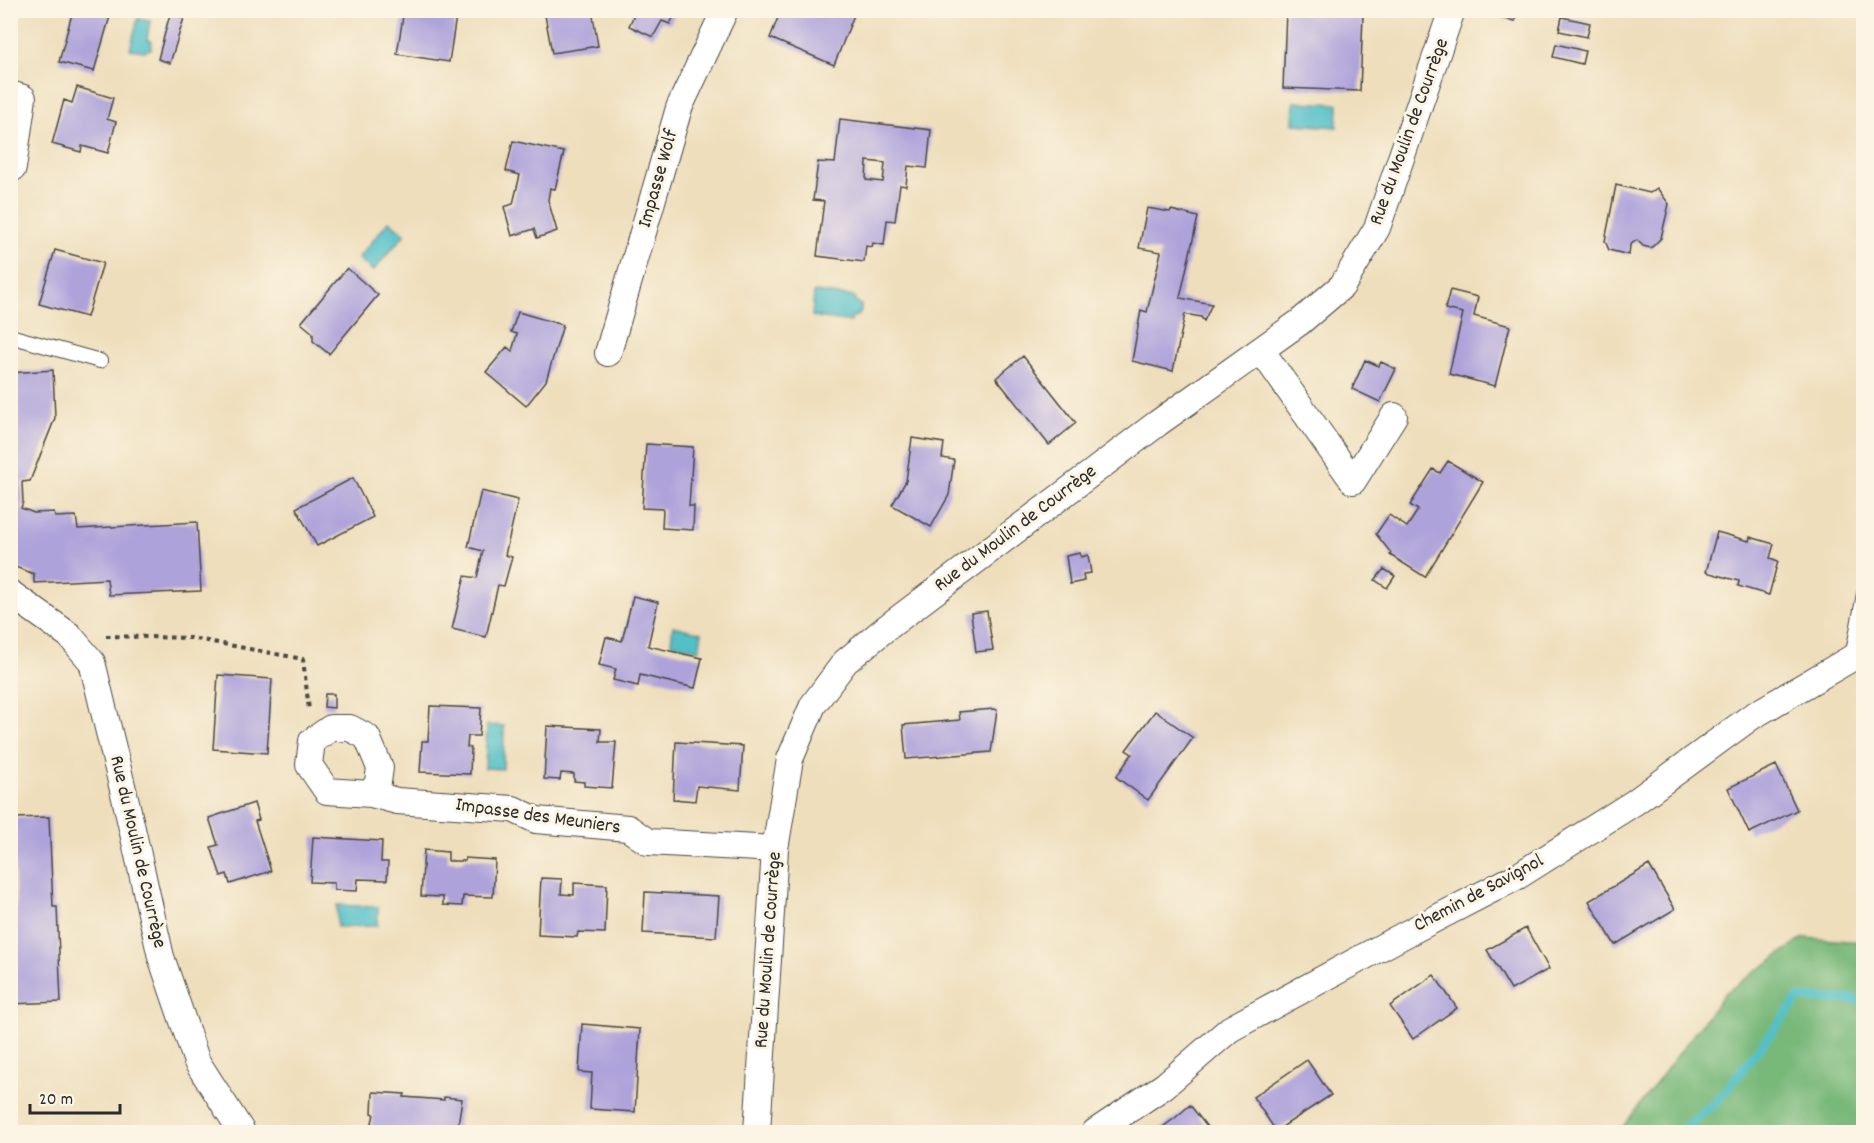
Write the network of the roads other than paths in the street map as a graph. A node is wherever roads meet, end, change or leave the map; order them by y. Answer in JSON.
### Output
{"nodes":[{"id":1,"x":725,"y":10,"type":"edge"},
{"id":2,"x":1452,"y":10,"type":"edge"},
{"id":3,"x":10,"y":94,"type":"edge"},
{"id":4,"x":10,"y":167,"type":"edge"},
{"id":5,"x":10,"y":336,"type":"edge"},
{"id":6,"x":1260,"y":350,"type":"junction"},
{"id":7,"x":608,"y":353,"type":"dead end"},
{"id":8,"x":100,"y":361,"type":"dead end"},
{"id":9,"x":1394,"y":416,"type":"dead end"},
{"id":10,"x":10,"y":593,"type":"edge"},
{"id":11,"x":1863,"y":594,"type":"edge"},
{"id":12,"x":1858,"y":657,"type":"edge"},
{"id":13,"x":371,"y":794,"type":"junction"},
{"id":14,"x":775,"y":849,"type":"junction"},
{"id":15,"x":242,"y":1132,"type":"edge"},
{"id":16,"x":757,"y":1132,"type":"edge"},
{"id":17,"x":1095,"y":1132,"type":"edge"}],
"edges":[{"from":1,"to":7,"type":"street","name":"Impasse Wolf"},
{"from":2,"to":6,"type":"street","name":"Rue du Moulin de Courrège"},
{"from":3,"to":4,"type":"street"},
{"from":5,"to":8,"type":"lane"},
{"from":6,"to":9,"type":"street"},
{"from":6,"to":14,"type":"street","name":"Rue du Moulin de Courrège"},
{"from":10,"to":15,"type":"street","name":"Rue du Moulin de Courrège"},
{"from":11,"to":12,"type":"lane"},
{"from":12,"to":17,"type":"street","name":"Chemin de Savignol"},
{"from":13,"to":13,"type":"street","name":"Impasse des Meuniers"},
{"from":13,"to":14,"type":"street","name":"Impasse des Meuniers"},
{"from":14,"to":16,"type":"street","name":"Rue du Moulin de Courrège"}]}
